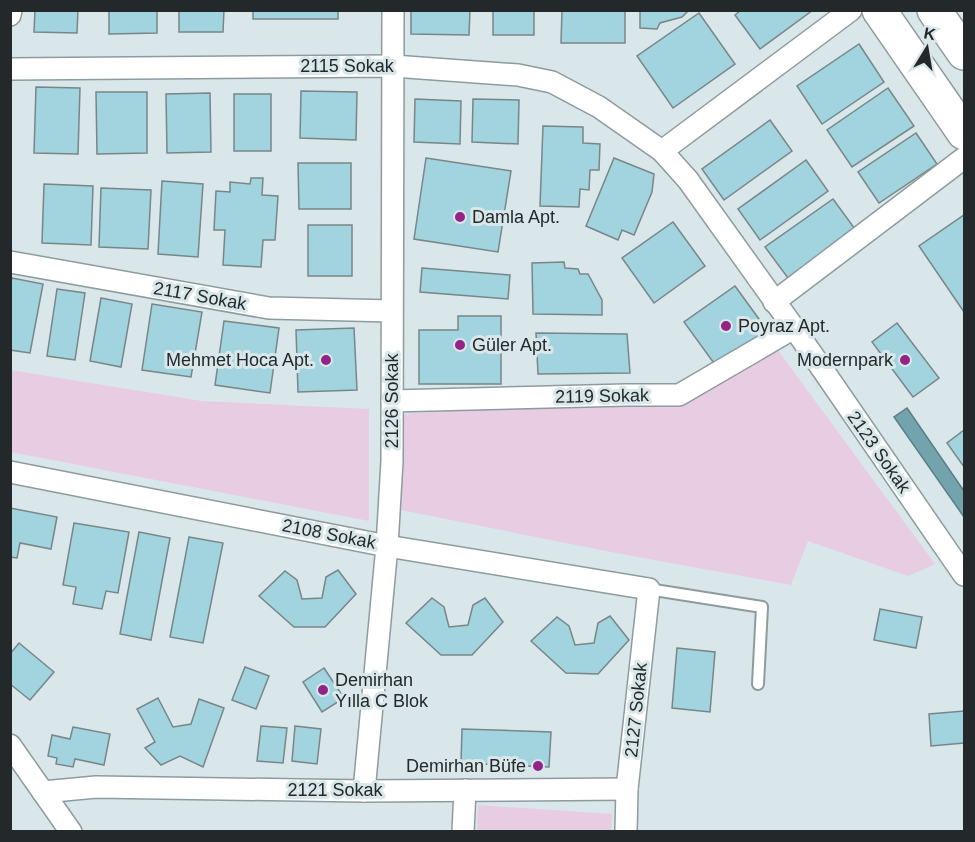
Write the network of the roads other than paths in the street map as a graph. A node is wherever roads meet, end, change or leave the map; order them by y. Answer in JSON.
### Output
{"nodes":[{"id":1,"x":11,"y":10,"type":"edge"},
{"id":2,"x":393,"y":10,"type":"edge"},
{"id":3,"x":851,"y":10,"type":"edge"},
{"id":4,"x":879,"y":10,"type":"edge"},
{"id":5,"x":934,"y":10,"type":"edge"},
{"id":6,"x":10,"y":15,"type":"edge"},
{"id":7,"x":964,"y":53,"type":"edge"},
{"id":8,"x":393,"y":66,"type":"junction"},
{"id":9,"x":10,"y":69,"type":"edge"},
{"id":10,"x":964,"y":133,"type":"edge"},
{"id":11,"x":662,"y":151,"type":"junction"},
{"id":12,"x":964,"y":158,"type":"edge"},
{"id":13,"x":10,"y":262,"type":"edge"},
{"id":14,"x":774,"y":302,"type":"junction"},
{"id":15,"x":392,"y":311,"type":"junction"},
{"id":16,"x":794,"y":328,"type":"junction"},
{"id":17,"x":393,"y":401,"type":"junction"},
{"id":18,"x":10,"y":472,"type":"edge"},
{"id":19,"x":387,"y":546,"type":"junction"},
{"id":20,"x":964,"y":575,"type":"edge"},
{"id":21,"x":647,"y":589,"type":"junction"},
{"id":22,"x":758,"y":684,"type":"dead end"},
{"id":23,"x":10,"y":745,"type":"edge"},
{"id":24,"x":627,"y":789,"type":"junction"},
{"id":25,"x":465,"y":790,"type":"junction"},
{"id":26,"x":364,"y":791,"type":"junction"},
{"id":27,"x":43,"y":792,"type":"junction"},
{"id":28,"x":71,"y":831,"type":"edge"},
{"id":29,"x":463,"y":831,"type":"edge"},
{"id":30,"x":626,"y":831,"type":"edge"}],
"edges":[{"from":1,"to":6,"type":"street"},
{"from":2,"to":8,"type":"street","name":"2126 Sokak"},
{"from":3,"to":11,"type":"street"},
{"from":4,"to":10,"type":"main road"},
{"from":5,"to":7,"type":"main road"},
{"from":8,"to":9,"type":"street","name":"2115 Sokak"},
{"from":8,"to":11,"type":"street","name":"2115 Sokak"},
{"from":8,"to":15,"type":"street","name":"2126 Sokak"},
{"from":11,"to":14,"type":"street","name":"2115 Sokak"},
{"from":12,"to":14,"type":"street"},
{"from":13,"to":15,"type":"street","name":"2117 Sokak"},
{"from":14,"to":16,"type":"street","name":"2115 Sokak"},
{"from":15,"to":17,"type":"street","name":"2126 Sokak"},
{"from":16,"to":17,"type":"street","name":"2119 Sokak"},
{"from":16,"to":20,"type":"street","name":"2123 Sokak"},
{"from":17,"to":19,"type":"street","name":"2126 Sokak"},
{"from":18,"to":19,"type":"street","name":"2108 Sokak"},
{"from":19,"to":21,"type":"street","name":"2108 Sokak"},
{"from":19,"to":26,"type":"street","name":"2126 Sokak"},
{"from":21,"to":22,"type":"lane"},
{"from":21,"to":24,"type":"street","name":"2127 Sokak"},
{"from":23,"to":27,"type":"street"},
{"from":24,"to":25,"type":"street","name":"2121 Sokak"},
{"from":24,"to":30,"type":"street","name":"2127 Sokak"},
{"from":25,"to":26,"type":"street","name":"2121 Sokak"},
{"from":25,"to":29,"type":"street"},
{"from":26,"to":27,"type":"street","name":"2121 Sokak"},
{"from":27,"to":28,"type":"street"}]}
